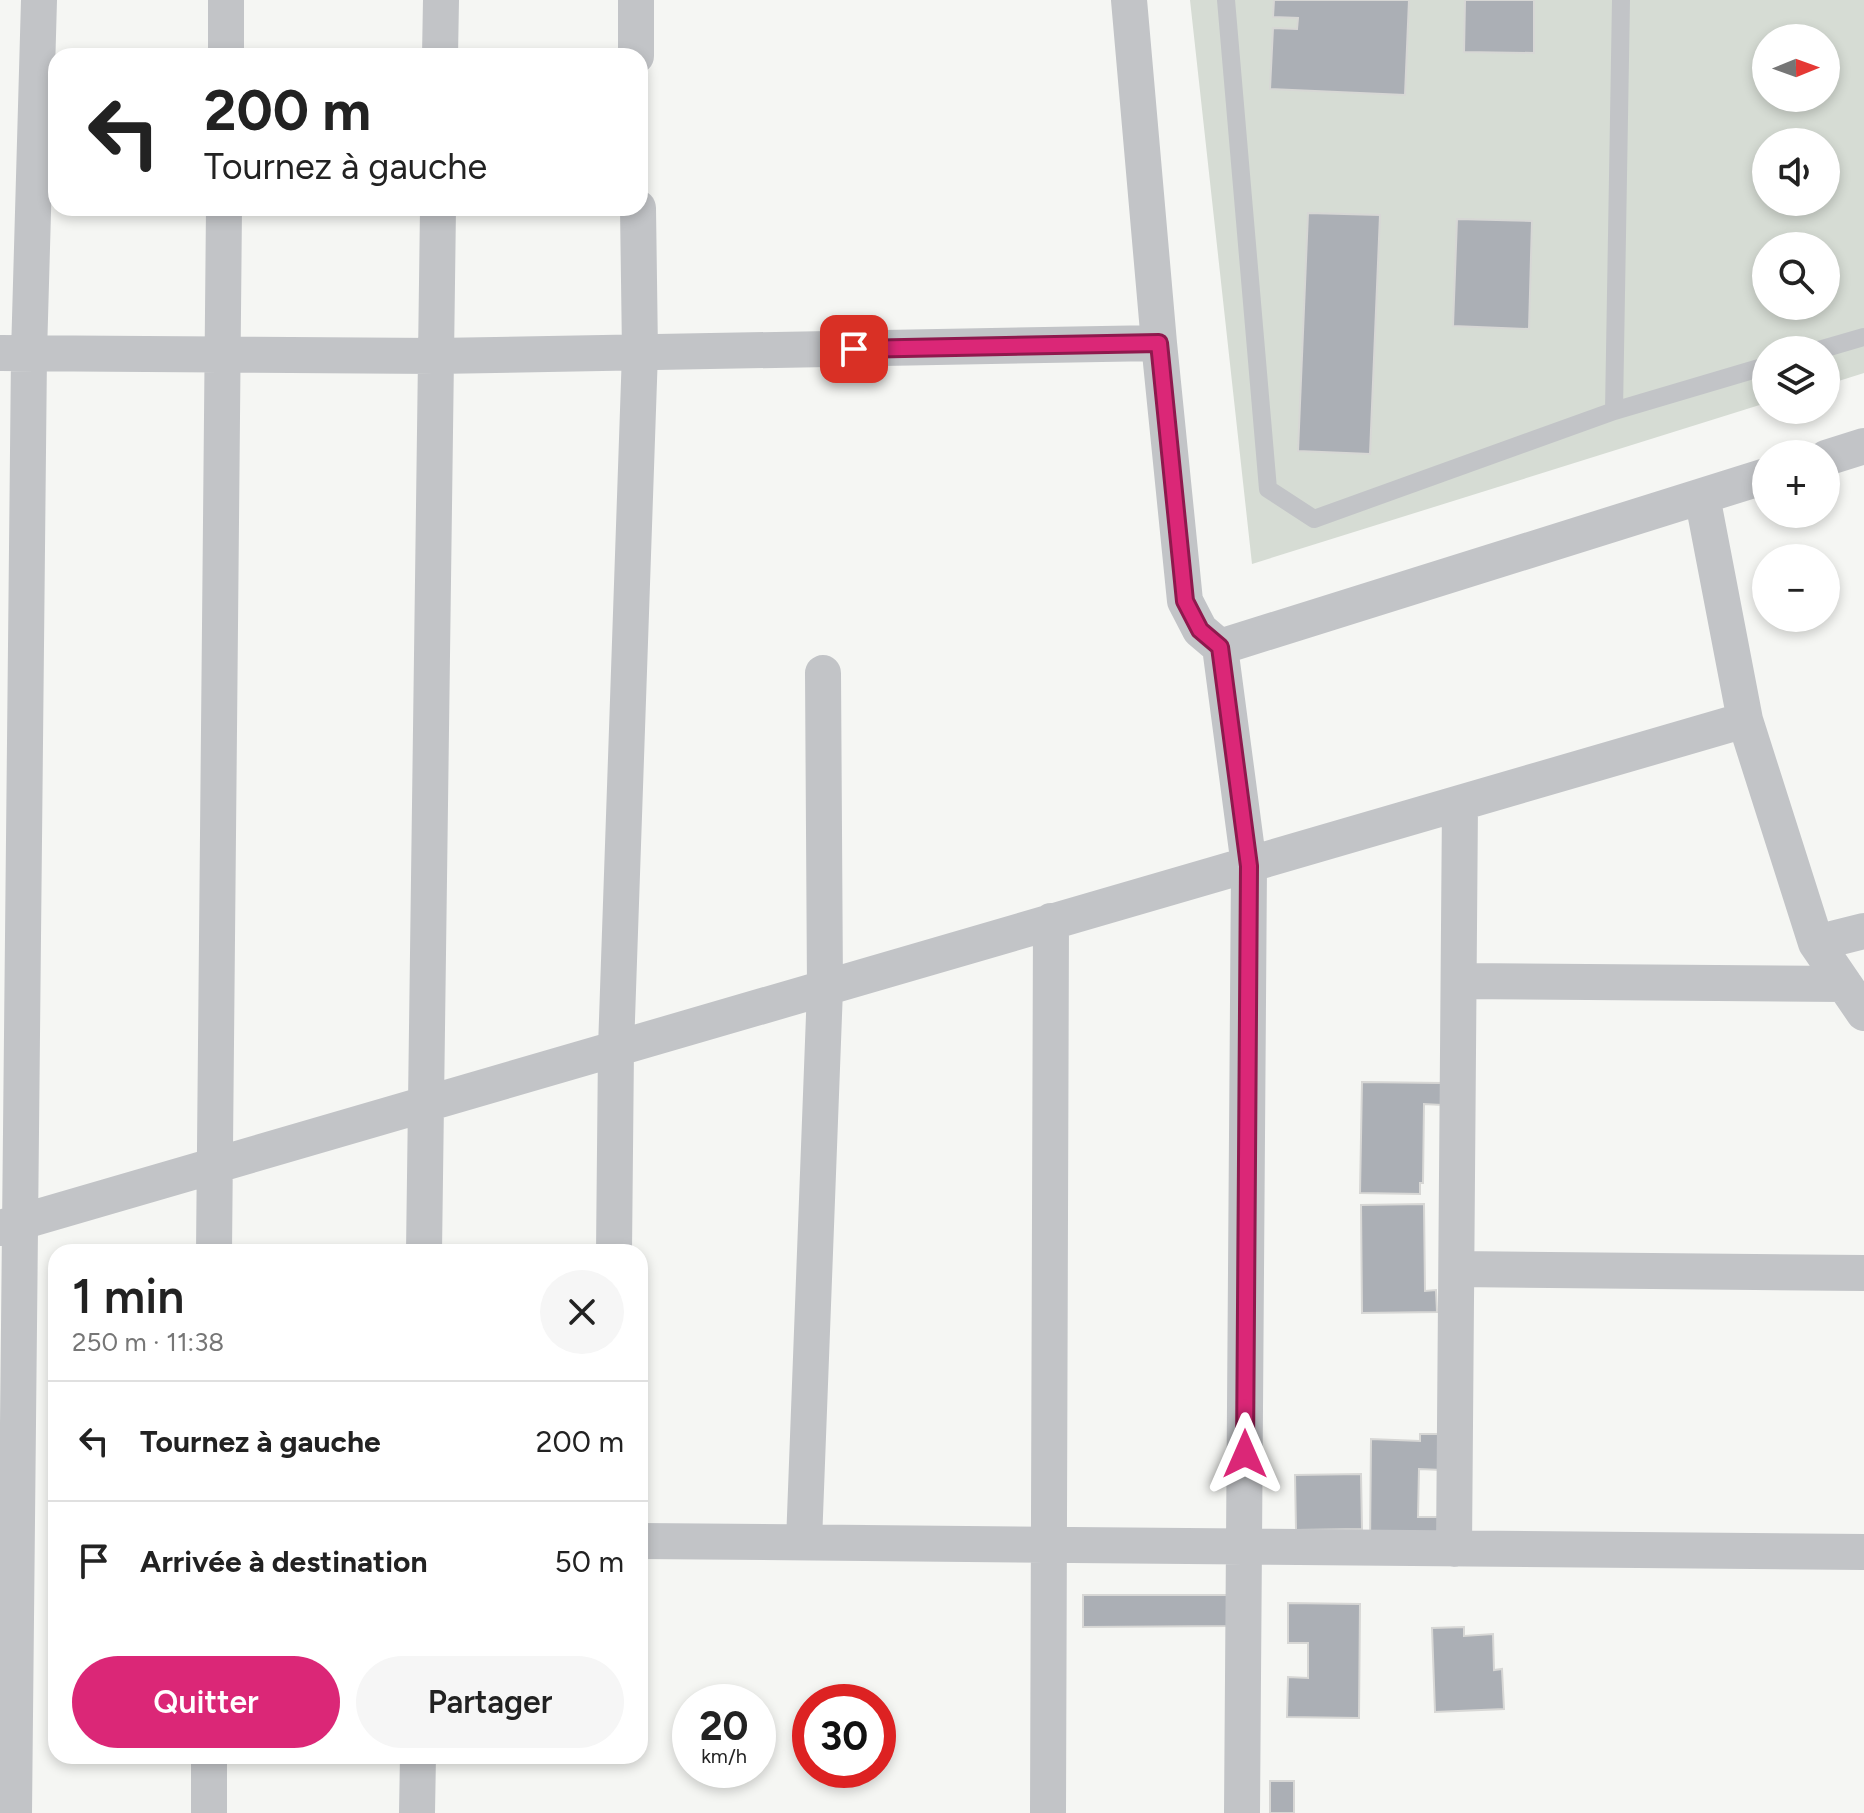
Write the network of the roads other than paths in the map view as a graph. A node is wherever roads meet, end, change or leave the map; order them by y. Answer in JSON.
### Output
{"nodes":[{"id":1,"x":39,"y":0,"type":"edge"},
{"id":2,"x":226,"y":0,"type":"edge"},
{"id":3,"x":441,"y":0,"type":"edge"},
{"id":4,"x":636,"y":0,"type":"edge"},
{"id":5,"x":1129,"y":0,"type":"edge"},
{"id":6,"x":1226,"y":0,"type":"edge"},
{"id":7,"x":1621,"y":0,"type":"edge"},
{"id":8,"x":226,"y":48,"type":"edge"},
{"id":9,"x":440,"y":48,"type":"edge"},
{"id":10,"x":636,"y":48,"type":"edge"},
{"id":11,"x":224,"y":216,"type":"edge"},
{"id":12,"x":438,"y":216,"type":"edge"},
{"id":13,"x":638,"y":216,"type":"edge"},
{"id":14,"x":1864,"y":337,"type":"edge"},
{"id":15,"x":1159,"y":343,"type":"junction"},
{"id":16,"x":1840,"y":344,"type":"edge"},
{"id":17,"x":640,"y":352,"type":"junction"},
{"id":18,"x":15,"y":354,"type":"edge"},
{"id":19,"x":223,"y":355,"type":"junction"},
{"id":20,"x":436,"y":356,"type":"junction"},
{"id":21,"x":1752,"y":370,"type":"edge"},
{"id":22,"x":1614,"y":411,"type":"junction"},
{"id":23,"x":1864,"y":446,"type":"edge"},
{"id":24,"x":1840,"y":454,"type":"edge"},
{"id":25,"x":1752,"y":480,"type":"edge"},
{"id":26,"x":1702,"y":496,"type":"junction"},
{"id":27,"x":1220,"y":647,"type":"junction"},
{"id":28,"x":823,"y":673,"type":"dead end"},
{"id":29,"x":1745,"y":720,"type":"junction"},
{"id":30,"x":1460,"y":803,"type":"junction"},
{"id":31,"x":1249,"y":866,"type":"junction"},
{"id":32,"x":1051,"y":921,"type":"junction"},
{"id":33,"x":1864,"y":931,"type":"edge"},
{"id":34,"x":1816,"y":943,"type":"junction"},
{"id":35,"x":1459,"y":981,"type":"junction"},
{"id":36,"x":825,"y":989,"type":"junction"},
{"id":37,"x":1854,"y":998,"type":"edge"},
{"id":38,"x":616,"y":1048,"type":"junction"},
{"id":39,"x":426,"y":1104,"type":"junction"},
{"id":40,"x":215,"y":1165,"type":"junction"},
{"id":41,"x":10,"y":1225,"type":"edge"},
{"id":42,"x":214,"y":1244,"type":"edge"},
{"id":43,"x":424,"y":1244,"type":"edge"},
{"id":44,"x":614,"y":1244,"type":"edge"},
{"id":45,"x":1457,"y":1269,"type":"junction"},
{"id":46,"x":1864,"y":1273,"type":"edge"},
{"id":47,"x":648,"y":1541,"type":"edge"},
{"id":48,"x":804,"y":1542,"type":"junction"},
{"id":49,"x":1049,"y":1544,"type":"junction"},
{"id":50,"x":1244,"y":1547,"type":"junction"},
{"id":51,"x":1454,"y":1549,"type":"junction"},
{"id":52,"x":1864,"y":1552,"type":"edge"},
{"id":53,"x":209,"y":1764,"type":"edge"},
{"id":54,"x":418,"y":1764,"type":"edge"},
{"id":55,"x":14,"y":1813,"type":"edge"},
{"id":56,"x":209,"y":1813,"type":"edge"},
{"id":57,"x":417,"y":1813,"type":"edge"},
{"id":58,"x":1048,"y":1813,"type":"edge"},
{"id":59,"x":1242,"y":1813,"type":"edge"}],
"edges":[{"from":1,"to":18,"type":"street"},
{"from":2,"to":8,"type":"street"},
{"from":3,"to":9,"type":"street"},
{"from":4,"to":10,"type":"street"},
{"from":5,"to":15,"type":"street"},
{"from":6,"to":22,"type":"lane"},
{"from":7,"to":22,"type":"lane"},
{"from":11,"to":19,"type":"street"},
{"from":12,"to":20,"type":"street"},
{"from":13,"to":17,"type":"street"},
{"from":14,"to":16,"type":"lane"},
{"from":15,"to":17,"type":"street"},
{"from":15,"to":27,"type":"street"},
{"from":17,"to":20,"type":"street"},
{"from":17,"to":38,"type":"street"},
{"from":18,"to":19,"type":"street"},
{"from":18,"to":41,"type":"street"},
{"from":19,"to":20,"type":"street"},
{"from":19,"to":40,"type":"street"},
{"from":20,"to":39,"type":"street"},
{"from":21,"to":22,"type":"lane"},
{"from":23,"to":24,"type":"street"},
{"from":25,"to":26,"type":"street"},
{"from":26,"to":27,"type":"street"},
{"from":26,"to":29,"type":"street"},
{"from":27,"to":31,"type":"street"},
{"from":28,"to":36,"type":"street"},
{"from":29,"to":30,"type":"street"},
{"from":29,"to":34,"type":"street"},
{"from":30,"to":31,"type":"street"},
{"from":30,"to":35,"type":"street"},
{"from":31,"to":32,"type":"street"},
{"from":31,"to":50,"type":"street"},
{"from":32,"to":36,"type":"street"},
{"from":32,"to":49,"type":"street"},
{"from":33,"to":34,"type":"street"},
{"from":34,"to":37,"type":"street"},
{"from":35,"to":37,"type":"street"},
{"from":35,"to":45,"type":"street"},
{"from":36,"to":38,"type":"street"},
{"from":36,"to":48,"type":"street"},
{"from":38,"to":39,"type":"street"},
{"from":38,"to":44,"type":"street"},
{"from":39,"to":40,"type":"street"},
{"from":39,"to":43,"type":"street"},
{"from":40,"to":41,"type":"street"},
{"from":40,"to":42,"type":"street"},
{"from":41,"to":55,"type":"street"},
{"from":45,"to":46,"type":"street"},
{"from":45,"to":51,"type":"street"},
{"from":47,"to":48,"type":"street"},
{"from":48,"to":49,"type":"street"},
{"from":49,"to":50,"type":"street"},
{"from":49,"to":58,"type":"street"},
{"from":50,"to":51,"type":"street"},
{"from":50,"to":59,"type":"street"},
{"from":51,"to":52,"type":"street"},
{"from":53,"to":56,"type":"street"},
{"from":54,"to":57,"type":"street"}]}
